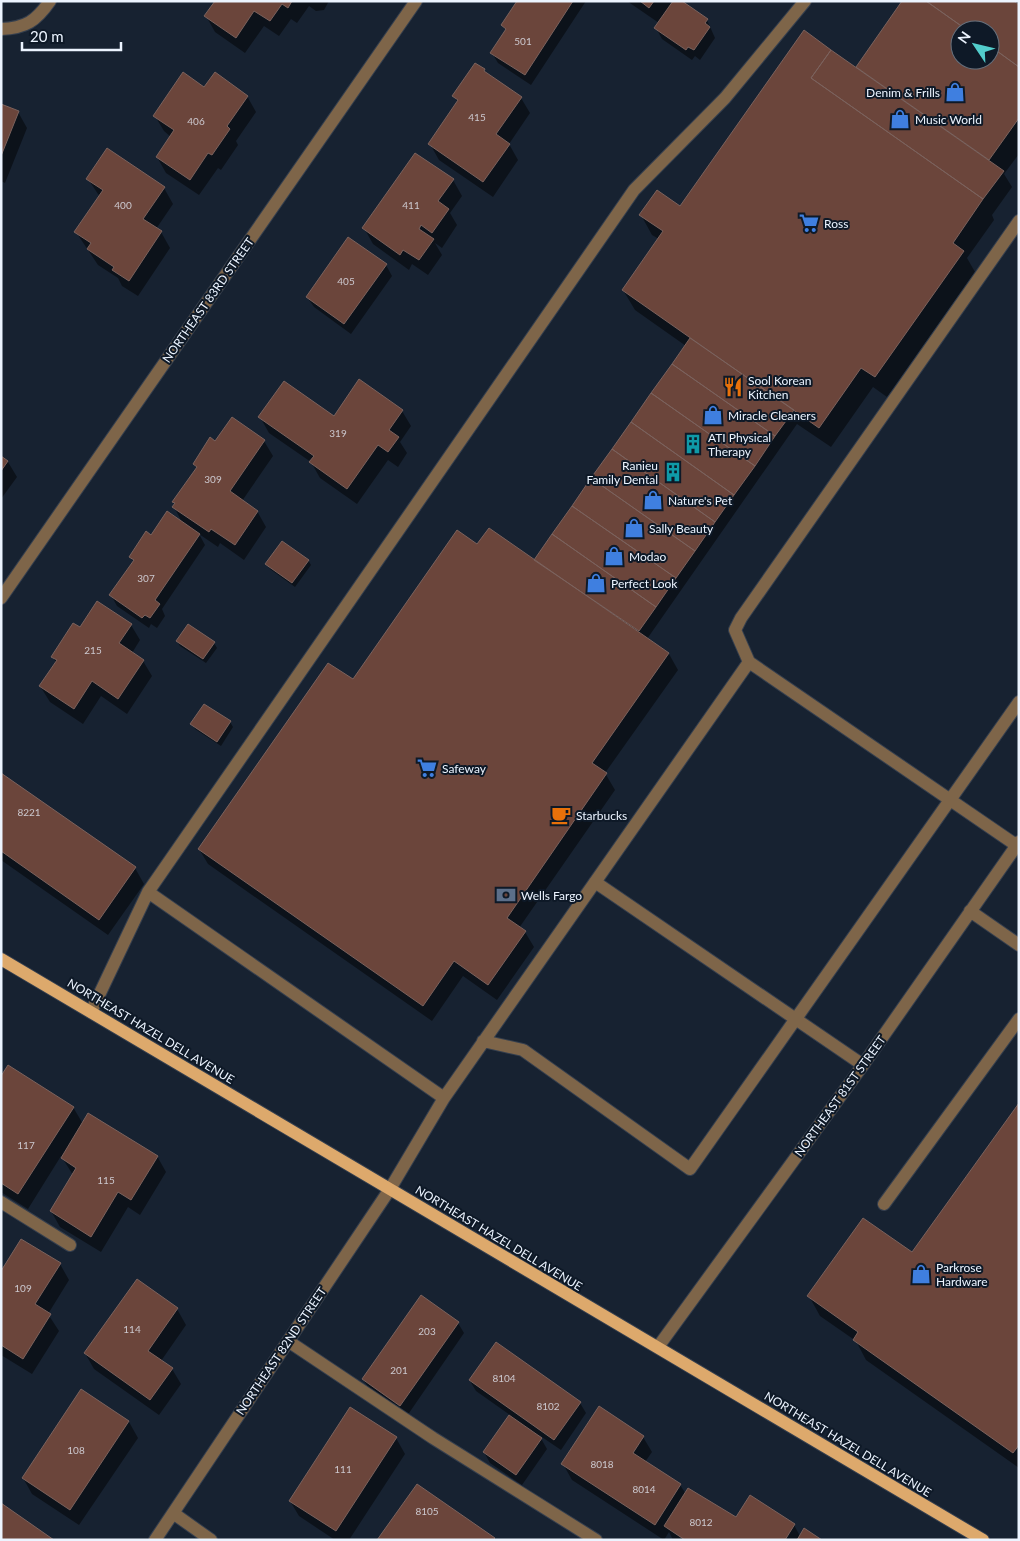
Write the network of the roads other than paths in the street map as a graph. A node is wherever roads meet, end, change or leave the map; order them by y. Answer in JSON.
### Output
{"nodes":[{"id":1,"x":50,"y":1,"type":"edge"},
{"id":2,"x":416,"y":1,"type":"edge"},
{"id":3,"x":805,"y":1,"type":"edge"},
{"id":4,"x":1,"y":29,"type":"edge"},
{"id":5,"x":1019,"y":220,"type":"edge"},
{"id":6,"x":1,"y":598,"type":"edge"},
{"id":7,"x":749,"y":662,"type":"junction"},
{"id":8,"x":1019,"y":702,"type":"edge"},
{"id":9,"x":950,"y":799,"type":"junction"},
{"id":10,"x":1018,"y":843,"type":"edge"},
{"id":11,"x":596,"y":882,"type":"junction"},
{"id":12,"x":148,"y":892,"type":"junction"},
{"id":13,"x":970,"y":911,"type":"junction"},
{"id":14,"x":1019,"y":945,"type":"edge"},
{"id":15,"x":1,"y":959,"type":"edge"},
{"id":16,"x":91,"y":1012,"type":"junction"},
{"id":17,"x":796,"y":1018,"type":"junction"},
{"id":18,"x":1019,"y":1019,"type":"edge"},
{"id":19,"x":483,"y":1041,"type":"junction"},
{"id":20,"x":863,"y":1065,"type":"junction"},
{"id":21,"x":444,"y":1098,"type":"junction"},
{"id":22,"x":390,"y":1189,"type":"junction"},
{"id":23,"x":1,"y":1202,"type":"edge"},
{"id":24,"x":884,"y":1204,"type":"dead end"},
{"id":25,"x":70,"y":1245,"type":"dead end"},
{"id":26,"x":288,"y":1341,"type":"junction"},
{"id":27,"x":658,"y":1347,"type":"junction"},
{"id":28,"x":173,"y":1514,"type":"junction"},
{"id":29,"x":155,"y":1540,"type":"edge"},
{"id":30,"x":211,"y":1540,"type":"edge"},
{"id":31,"x":596,"y":1540,"type":"edge"},
{"id":32,"x":983,"y":1540,"type":"edge"}],
"edges":[{"from":1,"to":4,"type":"street"},
{"from":2,"to":6,"type":"street","name":"NORTHEAST 83RD STREET"},
{"from":3,"to":12,"type":"street"},
{"from":5,"to":7,"type":"street"},
{"from":7,"to":9,"type":"street"},
{"from":7,"to":11,"type":"street","name":"NORTHEAST 82ND STREET"},
{"from":8,"to":9,"type":"street"},
{"from":9,"to":10,"type":"street"},
{"from":9,"to":17,"type":"street"},
{"from":10,"to":13,"type":"street","name":"NORTHEAST 81ST STREET"},
{"from":11,"to":17,"type":"street"},
{"from":11,"to":19,"type":"street","name":"NORTHEAST 82ND STREET"},
{"from":12,"to":16,"type":"street"},
{"from":12,"to":21,"type":"street"},
{"from":13,"to":14,"type":"street"},
{"from":13,"to":20,"type":"street","name":"NORTHEAST 81ST STREET"},
{"from":15,"to":16,"type":"main road","name":"NORTHEAST HAZEL DELL AVENUE"},
{"from":16,"to":22,"type":"main road","name":"NORTHEAST HAZEL DELL AVENUE"},
{"from":17,"to":19,"type":"street"},
{"from":17,"to":20,"type":"street"},
{"from":18,"to":24,"type":"street"},
{"from":19,"to":21,"type":"street","name":"NORTHEAST 82ND STREET"},
{"from":20,"to":27,"type":"street","name":"NORTHEAST 81ST STREET"},
{"from":21,"to":22,"type":"street","name":"NORTHEAST 82ND STREET"},
{"from":22,"to":26,"type":"street","name":"NORTHEAST 82ND STREET"},
{"from":22,"to":27,"type":"main road","name":"NORTHEAST HAZEL DELL AVENUE"},
{"from":23,"to":25,"type":"street"},
{"from":26,"to":28,"type":"street","name":"NORTHEAST 82ND STREET"},
{"from":26,"to":31,"type":"street"},
{"from":27,"to":32,"type":"main road","name":"NORTHEAST HAZEL DELL AVENUE"},
{"from":28,"to":29,"type":"street","name":"NORTHEAST 82ND STREET"},
{"from":28,"to":30,"type":"street"}]}
